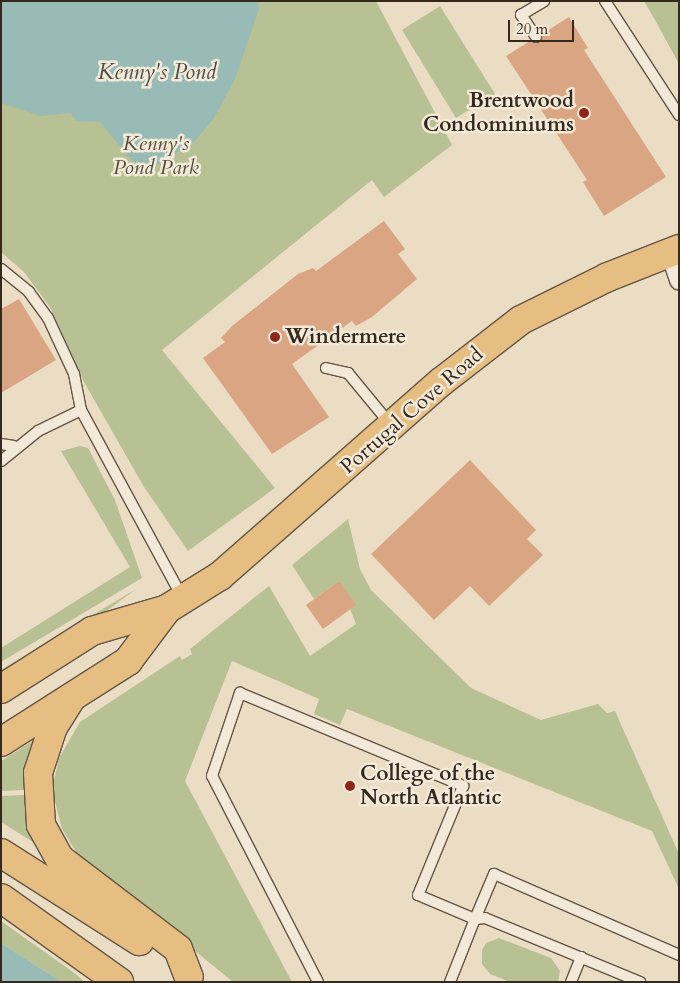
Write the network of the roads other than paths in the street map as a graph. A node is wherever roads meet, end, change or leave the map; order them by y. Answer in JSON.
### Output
{"nodes":[{"id":1,"x":544,"y":1,"type":"edge"},
{"id":2,"x":605,"y":1,"type":"edge"},
{"id":3,"x":536,"y":37,"type":"dead end"},
{"id":4,"x":679,"y":115,"type":"edge"},
{"id":5,"x":674,"y":251,"type":"edge"},
{"id":6,"x":1,"y":269,"type":"edge"},
{"id":7,"x":679,"y":280,"type":"edge"},
{"id":8,"x":326,"y":368,"type":"dead end"},
{"id":9,"x":81,"y":410,"type":"junction"},
{"id":10,"x":393,"y":427,"type":"junction"},
{"id":11,"x":1,"y":444,"type":"edge"},
{"id":12,"x":14,"y":446,"type":"junction"},
{"id":13,"x":1,"y":461,"type":"edge"},
{"id":14,"x":175,"y":604,"type":"junction"},
{"id":15,"x":1,"y":689,"type":"edge"},
{"id":16,"x":70,"y":700,"type":"junction"},
{"id":17,"x":1,"y":742,"type":"edge"},
{"id":18,"x":1,"y":853,"type":"edge"},
{"id":19,"x":1,"y":898,"type":"edge"},
{"id":20,"x":475,"y":919,"type":"junction"},
{"id":21,"x":679,"y":955,"type":"edge"},
{"id":22,"x":581,"y":957,"type":"junction"},
{"id":23,"x":192,"y":980,"type":"edge"},
{"id":24,"x":119,"y":982,"type":"edge"},
{"id":25,"x":318,"y":982,"type":"edge"},
{"id":26,"x":450,"y":982,"type":"edge"},
{"id":27,"x":572,"y":982,"type":"edge"},
{"id":28,"x":640,"y":982,"type":"edge"}],
"edges":[{"from":1,"to":3,"type":"lane"},
{"from":2,"to":4,"type":"lane"},
{"from":5,"to":7,"type":"street"},
{"from":5,"to":10,"type":"main road","name":"Portugal Cove Road"},
{"from":6,"to":9,"type":"lane"},
{"from":8,"to":10,"type":"lane"},
{"from":9,"to":12,"type":"lane"},
{"from":9,"to":14,"type":"lane"},
{"from":10,"to":14,"type":"main road","name":"Portugal Cove Road"},
{"from":11,"to":12,"type":"lane"},
{"from":12,"to":13,"type":"lane"},
{"from":14,"to":15,"type":"main road","name":"Portugal Cove Road"},
{"from":14,"to":16,"type":"main road","name":"Portugal Cove Road"},
{"from":16,"to":17,"type":"main road","name":"Portugal Cove Road"},
{"from":16,"to":23,"type":"main road"},
{"from":18,"to":23,"type":"main road"},
{"from":19,"to":24,"type":"main road"},
{"from":20,"to":21,"type":"lane"},
{"from":20,"to":22,"type":"lane"},
{"from":20,"to":25,"type":"lane"},
{"from":20,"to":26,"type":"lane"},
{"from":22,"to":27,"type":"lane"},
{"from":22,"to":28,"type":"lane"}]}
